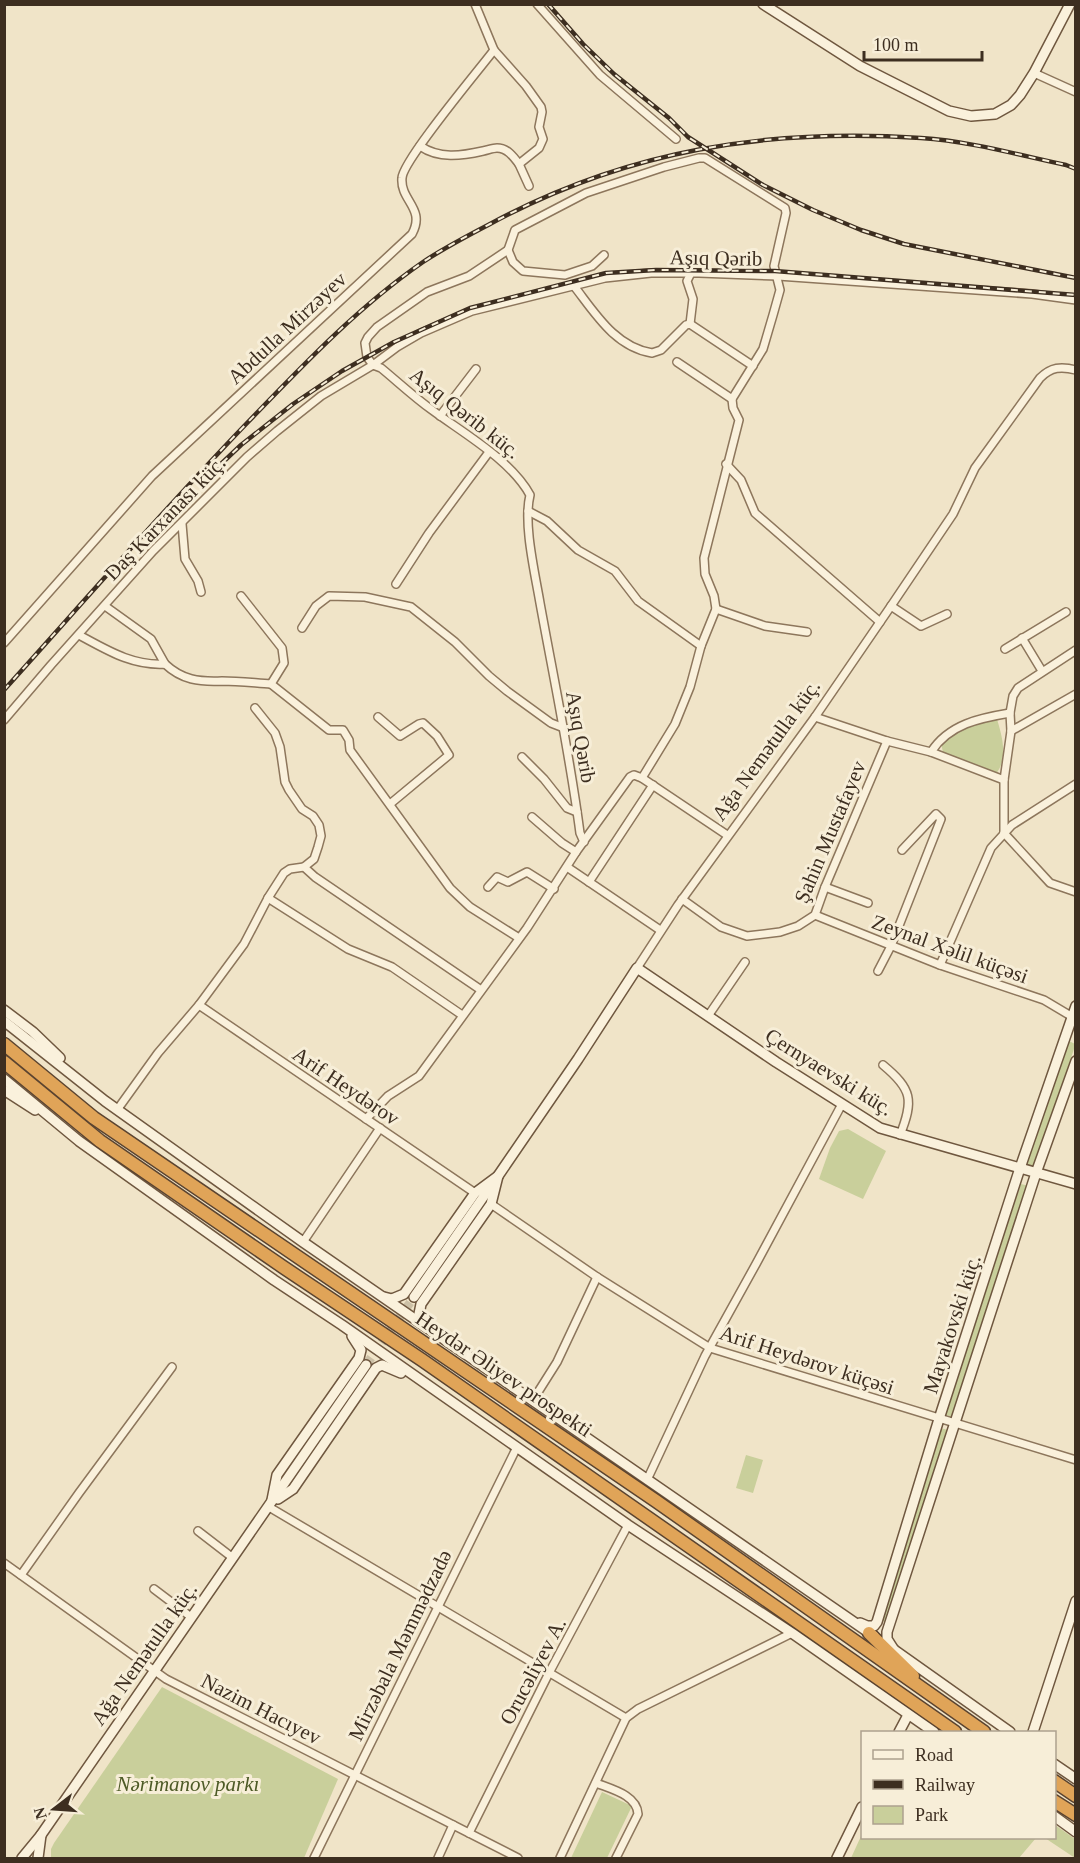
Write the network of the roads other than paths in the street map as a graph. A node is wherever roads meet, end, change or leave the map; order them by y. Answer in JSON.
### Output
{"nodes":[{"id":1,"x":475,"y":4,"type":"edge"},
{"id":2,"x":537,"y":4,"type":"edge"},
{"id":3,"x":763,"y":4,"type":"edge"},
{"id":4,"x":1070,"y":4,"type":"edge"},
{"id":5,"x":494,"y":50,"type":"junction"},
{"id":6,"x":1034,"y":73,"type":"junction"},
{"id":7,"x":1076,"y":92,"type":"edge"},
{"id":8,"x":676,"y":139,"type":"dead end"},
{"id":9,"x":420,"y":146,"type":"junction"},
{"id":10,"x":519,"y":164,"type":"junction"},
{"id":11,"x":529,"y":186,"type":"dead end"},
{"id":12,"x":508,"y":250,"type":"junction"},
{"id":13,"x":603,"y":255,"type":"dead end"},
{"id":14,"x":691,"y":273,"type":"junction"},
{"id":15,"x":778,"y":276,"type":"junction"},
{"id":16,"x":574,"y":286,"type":"junction"},
{"id":17,"x":1076,"y":300,"type":"edge"},
{"id":18,"x":690,"y":324,"type":"junction"},
{"id":19,"x":677,"y":362,"type":"dead end"},
{"id":20,"x":373,"y":365,"type":"junction"},
{"id":21,"x":753,"y":366,"type":"junction"},
{"id":22,"x":476,"y":369,"type":"dead end"},
{"id":23,"x":1076,"y":370,"type":"edge"},
{"id":24,"x":732,"y":399,"type":"junction"},
{"id":25,"x":440,"y":416,"type":"junction"},
{"id":26,"x":489,"y":452,"type":"junction"},
{"id":27,"x":726,"y":464,"type":"junction"},
{"id":28,"x":530,"y":495,"type":"joint"},
{"id":29,"x":528,"y":511,"type":"junction"},
{"id":30,"x":182,"y":524,"type":"junction"},
{"id":31,"x":396,"y":584,"type":"dead end"},
{"id":32,"x":201,"y":592,"type":"dead end"},
{"id":33,"x":242,"y":596,"type":"dead end"},
{"id":34,"x":105,"y":606,"type":"junction"},
{"id":35,"x":891,"y":606,"type":"junction"},
{"id":36,"x":716,"y":609,"type":"junction"},
{"id":37,"x":1066,"y":612,"type":"dead end"},
{"id":38,"x":946,"y":614,"type":"dead end"},
{"id":39,"x":880,"y":622,"type":"junction"},
{"id":40,"x":302,"y":628,"type":"dead end"},
{"id":41,"x":807,"y":632,"type":"dead end"},
{"id":42,"x":79,"y":634,"type":"junction"},
{"id":43,"x":1022,"y":638,"type":"junction"},
{"id":44,"x":4,"y":643,"type":"edge"},
{"id":45,"x":701,"y":646,"type":"junction"},
{"id":46,"x":1005,"y":649,"type":"dead end"},
{"id":47,"x":1076,"y":650,"type":"edge"},
{"id":48,"x":165,"y":664,"type":"junction"},
{"id":49,"x":1042,"y":671,"type":"junction"},
{"id":50,"x":271,"y":684,"type":"junction"},
{"id":51,"x":1076,"y":694,"type":"edge"},
{"id":52,"x":255,"y":708,"type":"dead end"},
{"id":53,"x":1010,"y":713,"type":"junction"},
{"id":54,"x":378,"y":717,"type":"dead end"},
{"id":55,"x":814,"y":717,"type":"junction"},
{"id":56,"x":4,"y":720,"type":"edge"},
{"id":57,"x":564,"y":728,"type":"junction"},
{"id":58,"x":1011,"y":731,"type":"junction"},
{"id":59,"x":887,"y":741,"type":"junction"},
{"id":60,"x":931,"y":752,"type":"junction"},
{"id":61,"x":522,"y":756,"type":"dead end"},
{"id":62,"x":642,"y":778,"type":"junction"},
{"id":63,"x":1004,"y":780,"type":"junction"},
{"id":64,"x":1076,"y":784,"type":"edge"},
{"id":65,"x":653,"y":785,"type":"junction"},
{"id":66,"x":390,"y":804,"type":"junction"},
{"id":67,"x":577,"y":812,"type":"junction"},
{"id":68,"x":532,"y":817,"type":"dead end"},
{"id":69,"x":1004,"y":833,"type":"junction"},
{"id":70,"x":727,"y":835,"type":"junction"},
{"id":71,"x":584,"y":842,"type":"junction"},
{"id":72,"x":902,"y":850,"type":"dead end"},
{"id":73,"x":576,"y":852,"type":"junction"},
{"id":74,"x":304,"y":867,"type":"junction"},
{"id":75,"x":567,"y":867,"type":"junction"},
{"id":76,"x":589,"y":882,"type":"junction"},
{"id":77,"x":488,"y":886,"type":"dead end"},
{"id":78,"x":825,"y":887,"type":"junction"},
{"id":79,"x":554,"y":889,"type":"junction"},
{"id":80,"x":1076,"y":892,"type":"edge"},
{"id":81,"x":268,"y":897,"type":"junction"},
{"id":82,"x":682,"y":899,"type":"junction"},
{"id":83,"x":868,"y":903,"type":"dead end"},
{"id":84,"x":815,"y":915,"type":"junction"},
{"id":85,"x":660,"y":930,"type":"junction"},
{"id":86,"x":519,"y":938,"type":"junction"},
{"id":87,"x":891,"y":946,"type":"junction"},
{"id":88,"x":745,"y":962,"type":"dead end"},
{"id":89,"x":940,"y":966,"type":"junction"},
{"id":90,"x":637,"y":968,"type":"junction"},
{"id":91,"x":878,"y":971,"type":"dead end"},
{"id":92,"x":481,"y":990,"type":"junction"},
{"id":93,"x":199,"y":1005,"type":"junction"},
{"id":94,"x":1076,"y":1006,"type":"edge"},
{"id":95,"x":4,"y":1010,"type":"edge"},
{"id":96,"x":462,"y":1015,"type":"junction"},
{"id":97,"x":708,"y":1016,"type":"junction"},
{"id":98,"x":1074,"y":1018,"type":"edge"},
{"id":99,"x":4,"y":1020,"type":"edge"},
{"id":100,"x":4,"y":1044,"type":"edge"},
{"id":101,"x":1076,"y":1061,"type":"edge"},
{"id":102,"x":4,"y":1062,"type":"edge"},
{"id":103,"x":883,"y":1065,"type":"dead end"},
{"id":104,"x":4,"y":1079,"type":"edge"},
{"id":105,"x":4,"y":1090,"type":"edge"},
{"id":106,"x":96,"y":1093,"type":"junction"},
{"id":107,"x":4,"y":1096,"type":"edge"},
{"id":108,"x":17,"y":1098,"type":"junction"},
{"id":109,"x":842,"y":1104,"type":"junction"},
{"id":110,"x":117,"y":1110,"type":"junction"},
{"id":111,"x":366,"y":1119,"type":"junction"},
{"id":112,"x":380,"y":1128,"type":"junction"},
{"id":113,"x":900,"y":1135,"type":"junction"},
{"id":114,"x":80,"y":1141,"type":"junction"},
{"id":115,"x":1020,"y":1168,"type":"junction"},
{"id":116,"x":1036,"y":1173,"type":"junction"},
{"id":117,"x":498,"y":1176,"type":"junction"},
{"id":118,"x":1076,"y":1184,"type":"edge"},
{"id":119,"x":476,"y":1193,"type":"junction"},
{"id":120,"x":491,"y":1204,"type":"junction"},
{"id":121,"x":303,"y":1242,"type":"junction"},
{"id":122,"x":597,"y":1277,"type":"junction"},
{"id":123,"x":382,"y":1297,"type":"junction"},
{"id":124,"x":414,"y":1297,"type":"tunnel mouth"},
{"id":125,"x":342,"y":1325,"type":"junction"},
{"id":126,"x":428,"y":1328,"type":"junction"},
{"id":127,"x":710,"y":1348,"type":"junction"},
{"id":128,"x":366,"y":1365,"type":"tunnel mouth"},
{"id":129,"x":172,"y":1367,"type":"dead end"},
{"id":130,"x":422,"y":1382,"type":"junction"},
{"id":131,"x":532,"y":1400,"type":"junction"},
{"id":132,"x":939,"y":1419,"type":"junction"},
{"id":133,"x":955,"y":1424,"type":"junction"},
{"id":134,"x":517,"y":1447,"type":"junction"},
{"id":135,"x":1076,"y":1460,"type":"edge"},
{"id":136,"x":647,"y":1480,"type":"junction"},
{"id":137,"x":270,"y":1505,"type":"junction"},
{"id":138,"x":628,"y":1525,"type":"junction"},
{"id":139,"x":198,"y":1531,"type":"dead end"},
{"id":140,"x":233,"y":1558,"type":"junction"},
{"id":141,"x":4,"y":1563,"type":"edge"},
{"id":142,"x":21,"y":1575,"type":"junction"},
{"id":143,"x":154,"y":1589,"type":"dead end"},
{"id":144,"x":1076,"y":1602,"type":"edge"},
{"id":145,"x":439,"y":1607,"type":"junction"},
{"id":146,"x":191,"y":1617,"type":"junction"},
{"id":147,"x":847,"y":1618,"type":"junction"},
{"id":148,"x":792,"y":1633,"type":"junction"},
{"id":149,"x":869,"y":1633,"type":"junction"},
{"id":150,"x":894,"y":1650,"type":"junction"},
{"id":151,"x":153,"y":1672,"type":"junction"},
{"id":152,"x":549,"y":1673,"type":"junction"},
{"id":153,"x":940,"y":1702,"type":"junction"},
{"id":154,"x":908,"y":1715,"type":"junction"},
{"id":155,"x":626,"y":1718,"type":"junction"},
{"id":156,"x":900,"y":1731,"type":"edge"},
{"id":157,"x":932,"y":1731,"type":"edge"},
{"id":158,"x":954,"y":1731,"type":"edge"},
{"id":159,"x":983,"y":1731,"type":"edge"},
{"id":160,"x":1009,"y":1731,"type":"edge"},
{"id":161,"x":1033,"y":1731,"type":"edge"},
{"id":162,"x":1056,"y":1765,"type":"edge"},
{"id":163,"x":354,"y":1775,"type":"junction"},
{"id":164,"x":1076,"y":1779,"type":"edge"},
{"id":165,"x":1056,"y":1782,"type":"edge"},
{"id":166,"x":596,"y":1783,"type":"junction"},
{"id":167,"x":1076,"y":1796,"type":"edge"},
{"id":168,"x":1056,"y":1802,"type":"edge"},
{"id":169,"x":861,"y":1809,"type":"edge"},
{"id":170,"x":1076,"y":1815,"type":"edge"},
{"id":171,"x":1056,"y":1817,"type":"edge"},
{"id":172,"x":453,"y":1825,"type":"junction"},
{"id":173,"x":1076,"y":1832,"type":"edge"},
{"id":174,"x":469,"y":1833,"type":"junction"},
{"id":175,"x":41,"y":1835,"type":"junction"},
{"id":176,"x":22,"y":1858,"type":"edge"},
{"id":177,"x":31,"y":1858,"type":"edge"},
{"id":178,"x":38,"y":1858,"type":"edge"},
{"id":179,"x":314,"y":1858,"type":"edge"},
{"id":180,"x":438,"y":1858,"type":"edge"},
{"id":181,"x":518,"y":1858,"type":"edge"},
{"id":182,"x":560,"y":1858,"type":"edge"},
{"id":183,"x":616,"y":1858,"type":"edge"},
{"id":184,"x":837,"y":1858,"type":"edge"}],
"edges":[{"from":1,"to":5,"type":"street"},
{"from":2,"to":8,"type":"street"},
{"from":3,"to":6,"type":"street"},
{"from":4,"to":6,"type":"street"},
{"from":5,"to":9,"type":"street","name":"Abdulla Mirzəyev"},
{"from":5,"to":10,"type":"street"},
{"from":6,"to":7,"type":"street"},
{"from":9,"to":10,"type":"street"},
{"from":9,"to":44,"type":"street","name":"Abdulla Mirzəyev"},
{"from":10,"to":11,"type":"street"},
{"from":12,"to":13,"type":"street"},
{"from":12,"to":15,"type":"street"},
{"from":12,"to":20,"type":"street"},
{"from":14,"to":15,"type":"street","name":"Aşıq Qərib"},
{"from":14,"to":16,"type":"street","name":"Aşıq Qərib"},
{"from":14,"to":18,"type":"street"},
{"from":15,"to":17,"type":"street","name":"Aşıq Qərib"},
{"from":15,"to":21,"type":"street"},
{"from":16,"to":18,"type":"street"},
{"from":16,"to":20,"type":"street","name":"Aşıq Qərib"},
{"from":18,"to":21,"type":"street"},
{"from":19,"to":24,"type":"street"},
{"from":20,"to":25,"type":"street","name":"Aşıq Qərib küç."},
{"from":20,"to":30,"type":"street","name":"Daş Karxanası küç."},
{"from":21,"to":24,"type":"street"},
{"from":22,"to":25,"type":"street"},
{"from":23,"to":35,"type":"street","name":"Ağa Nemətulla küç."},
{"from":24,"to":27,"type":"street"},
{"from":25,"to":26,"type":"street","name":"Aşıq Qərib küç."},
{"from":26,"to":28,"type":"street","name":"Aşıq Qərib küç."},
{"from":26,"to":31,"type":"street"},
{"from":27,"to":36,"type":"street"},
{"from":27,"to":39,"type":"street"},
{"from":28,"to":29,"type":"street","name":"Aşıq Qərib"},
{"from":29,"to":45,"type":"street"},
{"from":29,"to":57,"type":"street","name":"Aşıq Qərib"},
{"from":30,"to":32,"type":"street"},
{"from":30,"to":34,"type":"street","name":"Daş Karxanası küç."},
{"from":33,"to":50,"type":"street"},
{"from":34,"to":42,"type":"street","name":"Daş Karxanası küç."},
{"from":34,"to":48,"type":"street"},
{"from":35,"to":38,"type":"street"},
{"from":35,"to":39,"type":"street","name":"Ağa Nemətulla küç."},
{"from":36,"to":41,"type":"street"},
{"from":36,"to":45,"type":"street"},
{"from":37,"to":43,"type":"street"},
{"from":39,"to":55,"type":"street","name":"Ağa Nemətulla küç."},
{"from":40,"to":57,"type":"street"},
{"from":42,"to":48,"type":"street"},
{"from":42,"to":56,"type":"street","name":"Daş Karxanası küç."},
{"from":43,"to":46,"type":"street"},
{"from":43,"to":49,"type":"street"},
{"from":45,"to":62,"type":"street"},
{"from":47,"to":49,"type":"street"},
{"from":48,"to":50,"type":"street"},
{"from":49,"to":53,"type":"street"},
{"from":50,"to":66,"type":"street"},
{"from":51,"to":58,"type":"street"},
{"from":52,"to":74,"type":"street"},
{"from":53,"to":58,"type":"street"},
{"from":53,"to":60,"type":"street"},
{"from":54,"to":66,"type":"street"},
{"from":55,"to":59,"type":"street"},
{"from":55,"to":70,"type":"street","name":"Ağa Nemətulla küç."},
{"from":57,"to":67,"type":"street","name":"Aşıq Qərib"},
{"from":58,"to":63,"type":"street"},
{"from":59,"to":60,"type":"street"},
{"from":59,"to":78,"type":"street","name":"Şahin Mustafayev"},
{"from":60,"to":63,"type":"street"},
{"from":61,"to":67,"type":"street"},
{"from":62,"to":65,"type":"street"},
{"from":62,"to":71,"type":"street"},
{"from":63,"to":69,"type":"street"},
{"from":64,"to":69,"type":"street"},
{"from":65,"to":70,"type":"street"},
{"from":65,"to":76,"type":"street"},
{"from":66,"to":86,"type":"street"},
{"from":67,"to":71,"type":"street","name":"Aşıq Qərib"},
{"from":68,"to":73,"type":"street"},
{"from":69,"to":80,"type":"street"},
{"from":69,"to":89,"type":"street"},
{"from":70,"to":82,"type":"street","name":"Ağa Nemətulla küç."},
{"from":71,"to":73,"type":"street"},
{"from":72,"to":87,"type":"street"},
{"from":73,"to":75,"type":"street"},
{"from":74,"to":81,"type":"street"},
{"from":74,"to":92,"type":"street"},
{"from":75,"to":76,"type":"street"},
{"from":75,"to":79,"type":"street"},
{"from":76,"to":85,"type":"street"},
{"from":77,"to":79,"type":"street"},
{"from":78,"to":83,"type":"street"},
{"from":78,"to":84,"type":"street","name":"Şahin Mustafayev"},
{"from":79,"to":86,"type":"street"},
{"from":81,"to":93,"type":"street"},
{"from":81,"to":96,"type":"street"},
{"from":82,"to":84,"type":"street","name":"Şahin Mustafayev"},
{"from":82,"to":85,"type":"street","name":"Ağa Nemətulla küç."},
{"from":84,"to":87,"type":"street","name":"Zeynal Xəlil küçəsi"},
{"from":85,"to":90,"type":"street","name":"Ağa Nemətulla küç."},
{"from":86,"to":92,"type":"street"},
{"from":87,"to":89,"type":"street","name":"Zeynal Xəlil küçəsi"},
{"from":87,"to":91,"type":"street"},
{"from":88,"to":97,"type":"street"},
{"from":89,"to":98,"type":"street","name":"Zeynal Xəlil küçəsi"},
{"from":90,"to":97,"type":"street","name":"Çernyaevski küç."},
{"from":90,"to":117,"type":"street","name":"Ağa Nemətulla küç."},
{"from":92,"to":96,"type":"street"},
{"from":93,"to":110,"type":"street"},
{"from":93,"to":111,"type":"street","name":"Arif Heydərov"},
{"from":94,"to":98,"type":"street","name":"Mayakovski küç."},
{"from":95,"to":106,"type":"street"},
{"from":96,"to":111,"type":"street"},
{"from":97,"to":109,"type":"street","name":"Çernyaevski küç."},
{"from":98,"to":115,"type":"street","name":"Mayakovski küç."},
{"from":99,"to":106,"type":"street"},
{"from":100,"to":153,"type":"highway","name":"Heydər Əliyev prospekti"},
{"from":101,"to":116,"type":"street","name":"Mayakovski küç."},
{"from":102,"to":158,"type":"highway","name":"Heydər Əliyev prospekti"},
{"from":103,"to":113,"type":"street"},
{"from":104,"to":114,"type":"street"},
{"from":105,"to":108,"type":"street"},
{"from":106,"to":110,"type":"street"},
{"from":107,"to":108,"type":"street"},
{"from":108,"to":114,"type":"street"},
{"from":109,"to":113,"type":"street","name":"Çernyaevski küç."},
{"from":109,"to":127,"type":"street"},
{"from":110,"to":121,"type":"street"},
{"from":111,"to":112,"type":"street","name":"Arif Heydərov"},
{"from":112,"to":119,"type":"street","name":"Arif Heydərov"},
{"from":112,"to":121,"type":"street"},
{"from":113,"to":115,"type":"street","name":"Çernyaevski küç."},
{"from":114,"to":125,"type":"street"},
{"from":115,"to":116,"type":"street","name":"Çernyaevski küç."},
{"from":115,"to":132,"type":"street","name":"Mayakovski küç."},
{"from":116,"to":118,"type":"street","name":"Çernyaevski küç."},
{"from":116,"to":133,"type":"street","name":"Mayakovski küç."},
{"from":117,"to":119,"type":"street","name":"Ağa Nemətulla küç."},
{"from":117,"to":120,"type":"street","name":"Ağa Nemətulla küç."},
{"from":117,"to":124,"type":"street"},
{"from":119,"to":123,"type":"street","name":"Ağa Nemətulla küç."},
{"from":120,"to":122,"type":"street","name":"Arif Heydərov küçəsi"},
{"from":120,"to":126,"type":"street"},
{"from":121,"to":123,"type":"street"},
{"from":122,"to":127,"type":"street","name":"Arif Heydərov küçəsi"},
{"from":122,"to":131,"type":"street"},
{"from":123,"to":126,"type":"street"},
{"from":125,"to":130,"type":"street"},
{"from":125,"to":137,"type":"street"},
{"from":126,"to":131,"type":"street"},
{"from":127,"to":132,"type":"street","name":"Arif Heydərov küçəsi"},
{"from":127,"to":136,"type":"street"},
{"from":128,"to":137,"type":"street","name":"Ağa Nemətulla küç."},
{"from":129,"to":142,"type":"street"},
{"from":130,"to":134,"type":"street"},
{"from":130,"to":137,"type":"street"},
{"from":131,"to":136,"type":"street"},
{"from":132,"to":133,"type":"street","name":"Arif Heydərov küçəsi"},
{"from":132,"to":147,"type":"street","name":"Mayakovski küç."},
{"from":133,"to":135,"type":"street","name":"Arif Heydərov küçəsi"},
{"from":133,"to":150,"type":"street","name":"Mayakovski küç."},
{"from":134,"to":138,"type":"street"},
{"from":134,"to":145,"type":"street","name":"Mirzəbala Məmmədzadə"},
{"from":136,"to":147,"type":"street"},
{"from":137,"to":140,"type":"street","name":"Ağa Nemətulla küç."},
{"from":137,"to":145,"type":"street"},
{"from":138,"to":148,"type":"street"},
{"from":138,"to":152,"type":"street","name":"Orucəliyev A."},
{"from":139,"to":140,"type":"street"},
{"from":140,"to":146,"type":"street","name":"Ağa Nemətulla küç."},
{"from":141,"to":142,"type":"street","name":"Nazim Hacıyev"},
{"from":142,"to":151,"type":"street","name":"Nazim Hacıyev"},
{"from":143,"to":146,"type":"street"},
{"from":144,"to":161,"type":"street"},
{"from":145,"to":152,"type":"street"},
{"from":145,"to":163,"type":"street","name":"Mirzəbala Məmmədzadə"},
{"from":146,"to":151,"type":"street","name":"Ağa Nemətulla küç."},
{"from":147,"to":149,"type":"street"},
{"from":148,"to":154,"type":"street"},
{"from":148,"to":155,"type":"street"},
{"from":149,"to":150,"type":"street"},
{"from":149,"to":153,"type":"highway"},
{"from":150,"to":160,"type":"street"},
{"from":151,"to":163,"type":"street","name":"Nazim Hacıyev"},
{"from":151,"to":175,"type":"street","name":"Ağa Nemətulla küç."},
{"from":152,"to":155,"type":"street"},
{"from":152,"to":174,"type":"street","name":"Orucəliyev A."},
{"from":153,"to":159,"type":"highway","name":"Heydər Əliyev prospekti"},
{"from":154,"to":156,"type":"street"},
{"from":154,"to":157,"type":"street"},
{"from":155,"to":166,"type":"street"},
{"from":162,"to":164,"type":"street"},
{"from":163,"to":172,"type":"street","name":"Nazim Hacıyev"},
{"from":163,"to":179,"type":"street","name":"Mirzəbala Məmmədzadə"},
{"from":165,"to":167,"type":"highway"},
{"from":166,"to":182,"type":"street"},
{"from":166,"to":183,"type":"street"},
{"from":168,"to":170,"type":"highway"},
{"from":169,"to":184,"type":"street"},
{"from":171,"to":173,"type":"street"},
{"from":172,"to":174,"type":"street","name":"Nazim Hacıyev"},
{"from":172,"to":180,"type":"street"},
{"from":174,"to":181,"type":"street","name":"Nazim Hacıyev"},
{"from":175,"to":176,"type":"street"},
{"from":175,"to":177,"type":"street"},
{"from":175,"to":178,"type":"street"}]}
